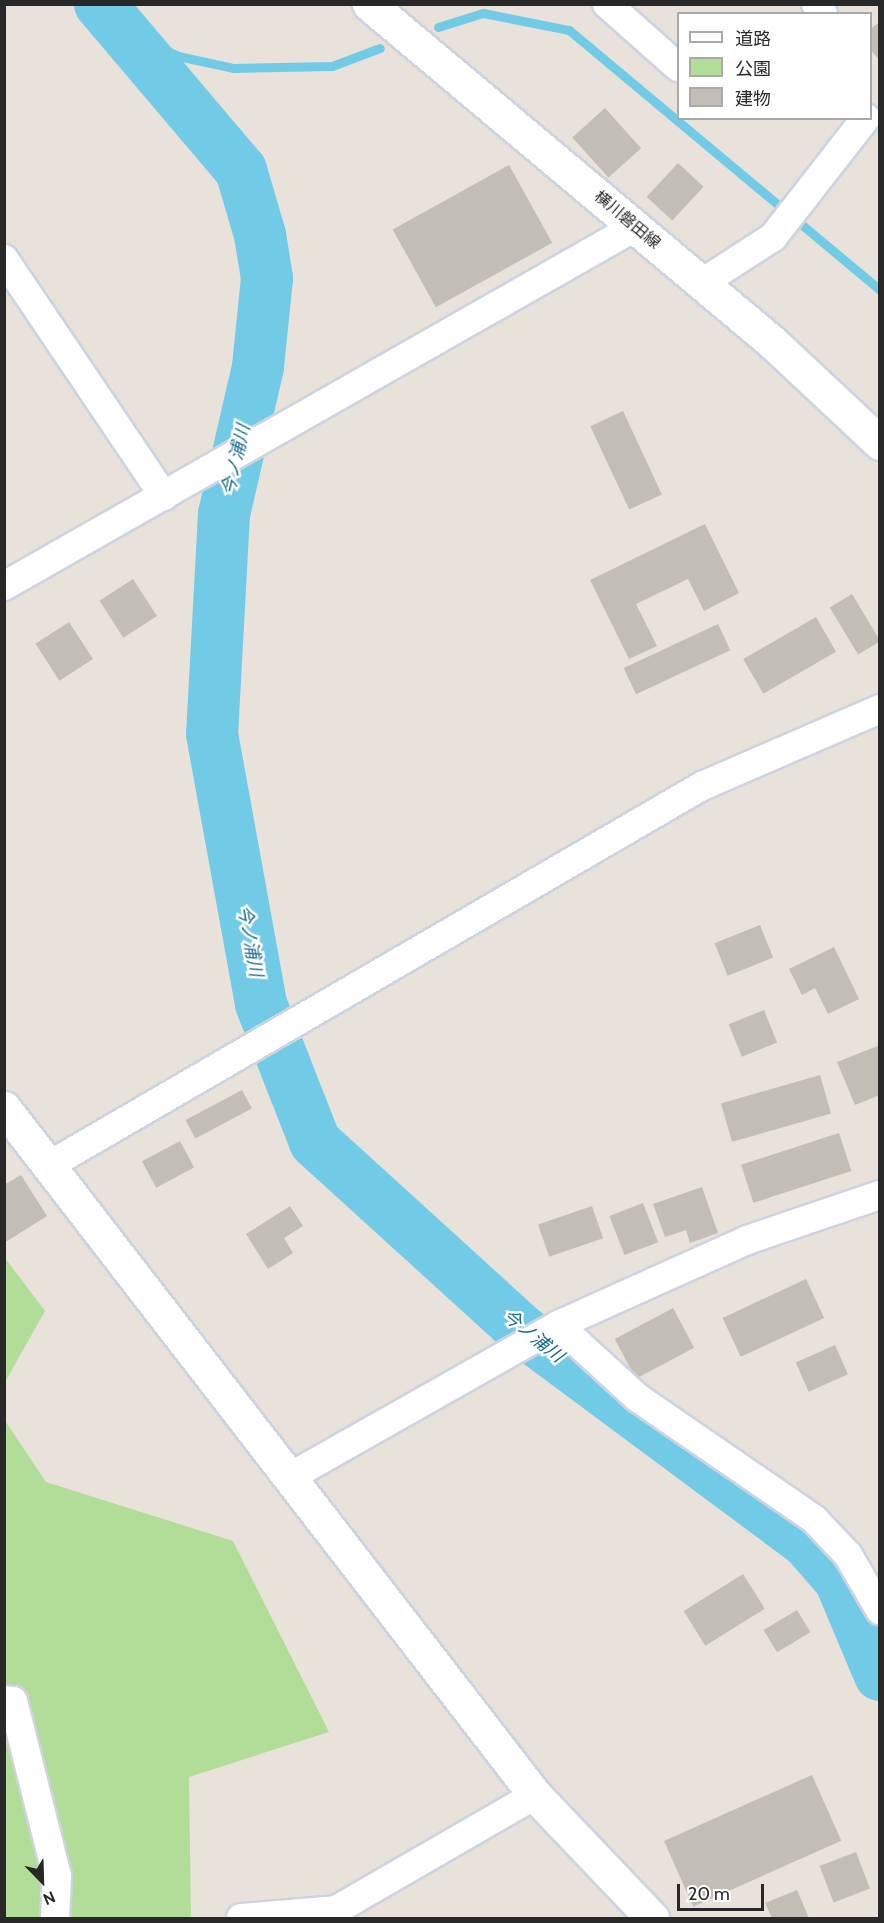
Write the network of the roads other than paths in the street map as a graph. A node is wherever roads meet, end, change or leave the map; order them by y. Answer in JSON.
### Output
{"nodes":[{"id":1,"x":607,"y":4,"type":"edge"},
{"id":2,"x":371,"y":5,"type":"edge"},
{"id":3,"x":677,"y":66,"type":"edge"},
{"id":4,"x":865,"y":120,"type":"edge"},
{"id":5,"x":635,"y":227,"type":"junction"},
{"id":6,"x":4,"y":259,"type":"edge"},
{"id":7,"x":702,"y":283,"type":"junction"},
{"id":8,"x":879,"y":443,"type":"edge"},
{"id":9,"x":164,"y":496,"type":"junction"},
{"id":10,"x":4,"y":586,"type":"edge"},
{"id":11,"x":879,"y":709,"type":"edge"},
{"id":12,"x":4,"y":1108,"type":"edge"},
{"id":13,"x":48,"y":1166,"type":"junction"},
{"id":14,"x":879,"y":1195,"type":"edge"},
{"id":15,"x":558,"y":1325,"type":"junction"},
{"id":16,"x":288,"y":1478,"type":"junction"},
{"id":17,"x":879,"y":1610,"type":"edge"},
{"id":18,"x":4,"y":1700,"type":"edge"},
{"id":19,"x":535,"y":1795,"type":"junction"},
{"id":20,"x":54,"y":1918,"type":"edge"},
{"id":21,"x":241,"y":1918,"type":"edge"},
{"id":22,"x":652,"y":1918,"type":"edge"}],
"edges":[{"from":1,"to":3,"type":"street"},
{"from":2,"to":5,"type":"street","name":"横川磐田線"},
{"from":4,"to":7,"type":"street"},
{"from":5,"to":7,"type":"street","name":"横川磐田線"},
{"from":5,"to":9,"type":"street"},
{"from":6,"to":9,"type":"street"},
{"from":7,"to":8,"type":"street","name":"横川磐田線"},
{"from":9,"to":10,"type":"street"},
{"from":11,"to":13,"type":"street"},
{"from":12,"to":13,"type":"street"},
{"from":13,"to":16,"type":"street"},
{"from":14,"to":15,"type":"street"},
{"from":15,"to":16,"type":"street"},
{"from":15,"to":17,"type":"street"},
{"from":16,"to":19,"type":"street"},
{"from":18,"to":20,"type":"street"},
{"from":19,"to":21,"type":"street"},
{"from":19,"to":22,"type":"street"}]}
